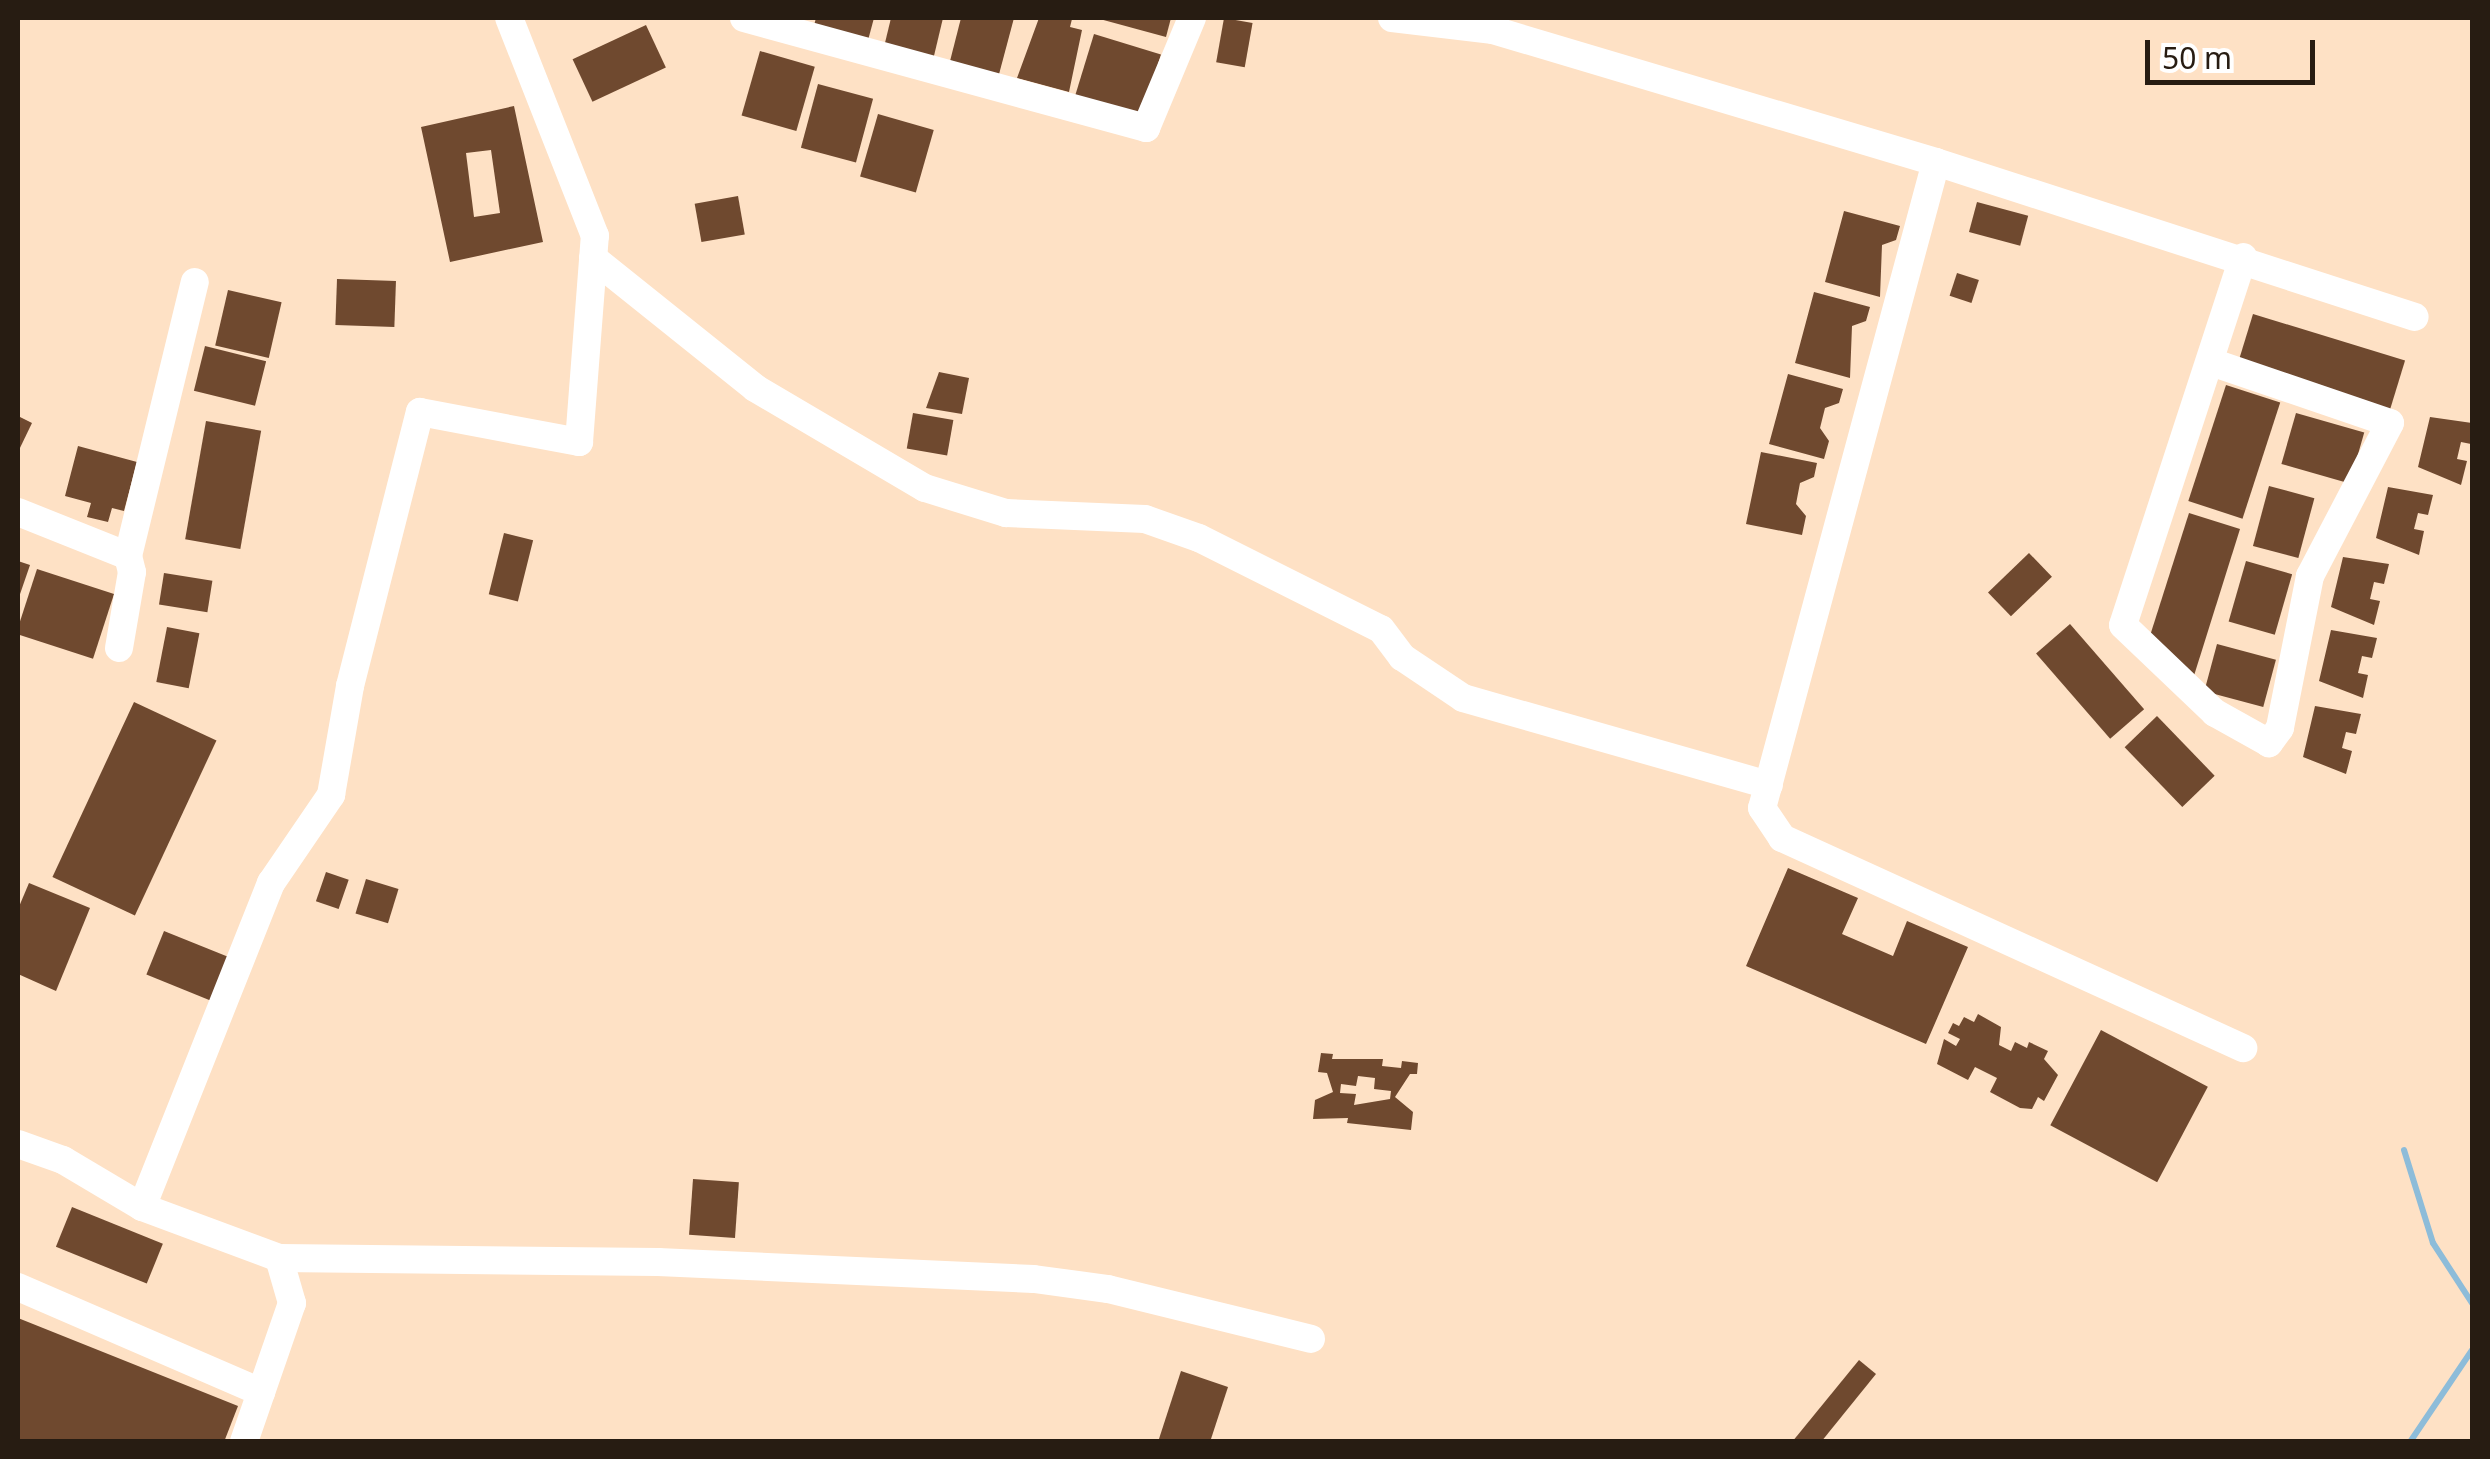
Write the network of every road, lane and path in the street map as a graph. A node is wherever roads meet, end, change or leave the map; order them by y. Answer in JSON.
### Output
{"nodes":[{"id":1,"x":509,"y":18,"type":"edge"},
{"id":2,"x":744,"y":18,"type":"edge"},
{"id":3,"x":1192,"y":18,"type":"edge"},
{"id":4,"x":1392,"y":18,"type":"edge"},
{"id":5,"x":1936,"y":162,"type":"junction"},
{"id":6,"x":593,"y":258,"type":"junction"},
{"id":7,"x":2242,"y":258,"type":"junction"},
{"id":8,"x":196,"y":282,"type":"dead end"},
{"id":9,"x":2414,"y":317,"type":"dead end"},
{"id":10,"x":2211,"y":362,"type":"junction"},
{"id":11,"x":18,"y":512,"type":"edge"},
{"id":12,"x":128,"y":556,"type":"junction"},
{"id":13,"x":119,"y":648,"type":"dead end"},
{"id":14,"x":1768,"y":785,"type":"junction"},
{"id":15,"x":2243,"y":1048,"type":"dead end"},
{"id":16,"x":18,"y":1144,"type":"edge"},
{"id":17,"x":142,"y":1207,"type":"junction"},
{"id":18,"x":279,"y":1258,"type":"junction"},
{"id":19,"x":18,"y":1287,"type":"edge"},
{"id":20,"x":1311,"y":1340,"type":"dead end"},
{"id":21,"x":261,"y":1392,"type":"junction"},
{"id":22,"x":244,"y":1442,"type":"edge"}],
"edges":[{"from":1,"to":6,"type":"street"},
{"from":2,"to":3,"type":"street"},
{"from":4,"to":5,"type":"street"},
{"from":5,"to":7,"type":"street"},
{"from":5,"to":14,"type":"street"},
{"from":6,"to":14,"type":"street"},
{"from":6,"to":17,"type":"street"},
{"from":7,"to":9,"type":"street"},
{"from":7,"to":10,"type":"street"},
{"from":8,"to":12,"type":"street"},
{"from":10,"to":10,"type":"street"},
{"from":11,"to":12,"type":"street"},
{"from":12,"to":13,"type":"street"},
{"from":14,"to":15,"type":"street"},
{"from":16,"to":17,"type":"street"},
{"from":17,"to":18,"type":"street"},
{"from":18,"to":20,"type":"street"},
{"from":18,"to":21,"type":"street"},
{"from":19,"to":21,"type":"street"},
{"from":21,"to":22,"type":"street"}]}
